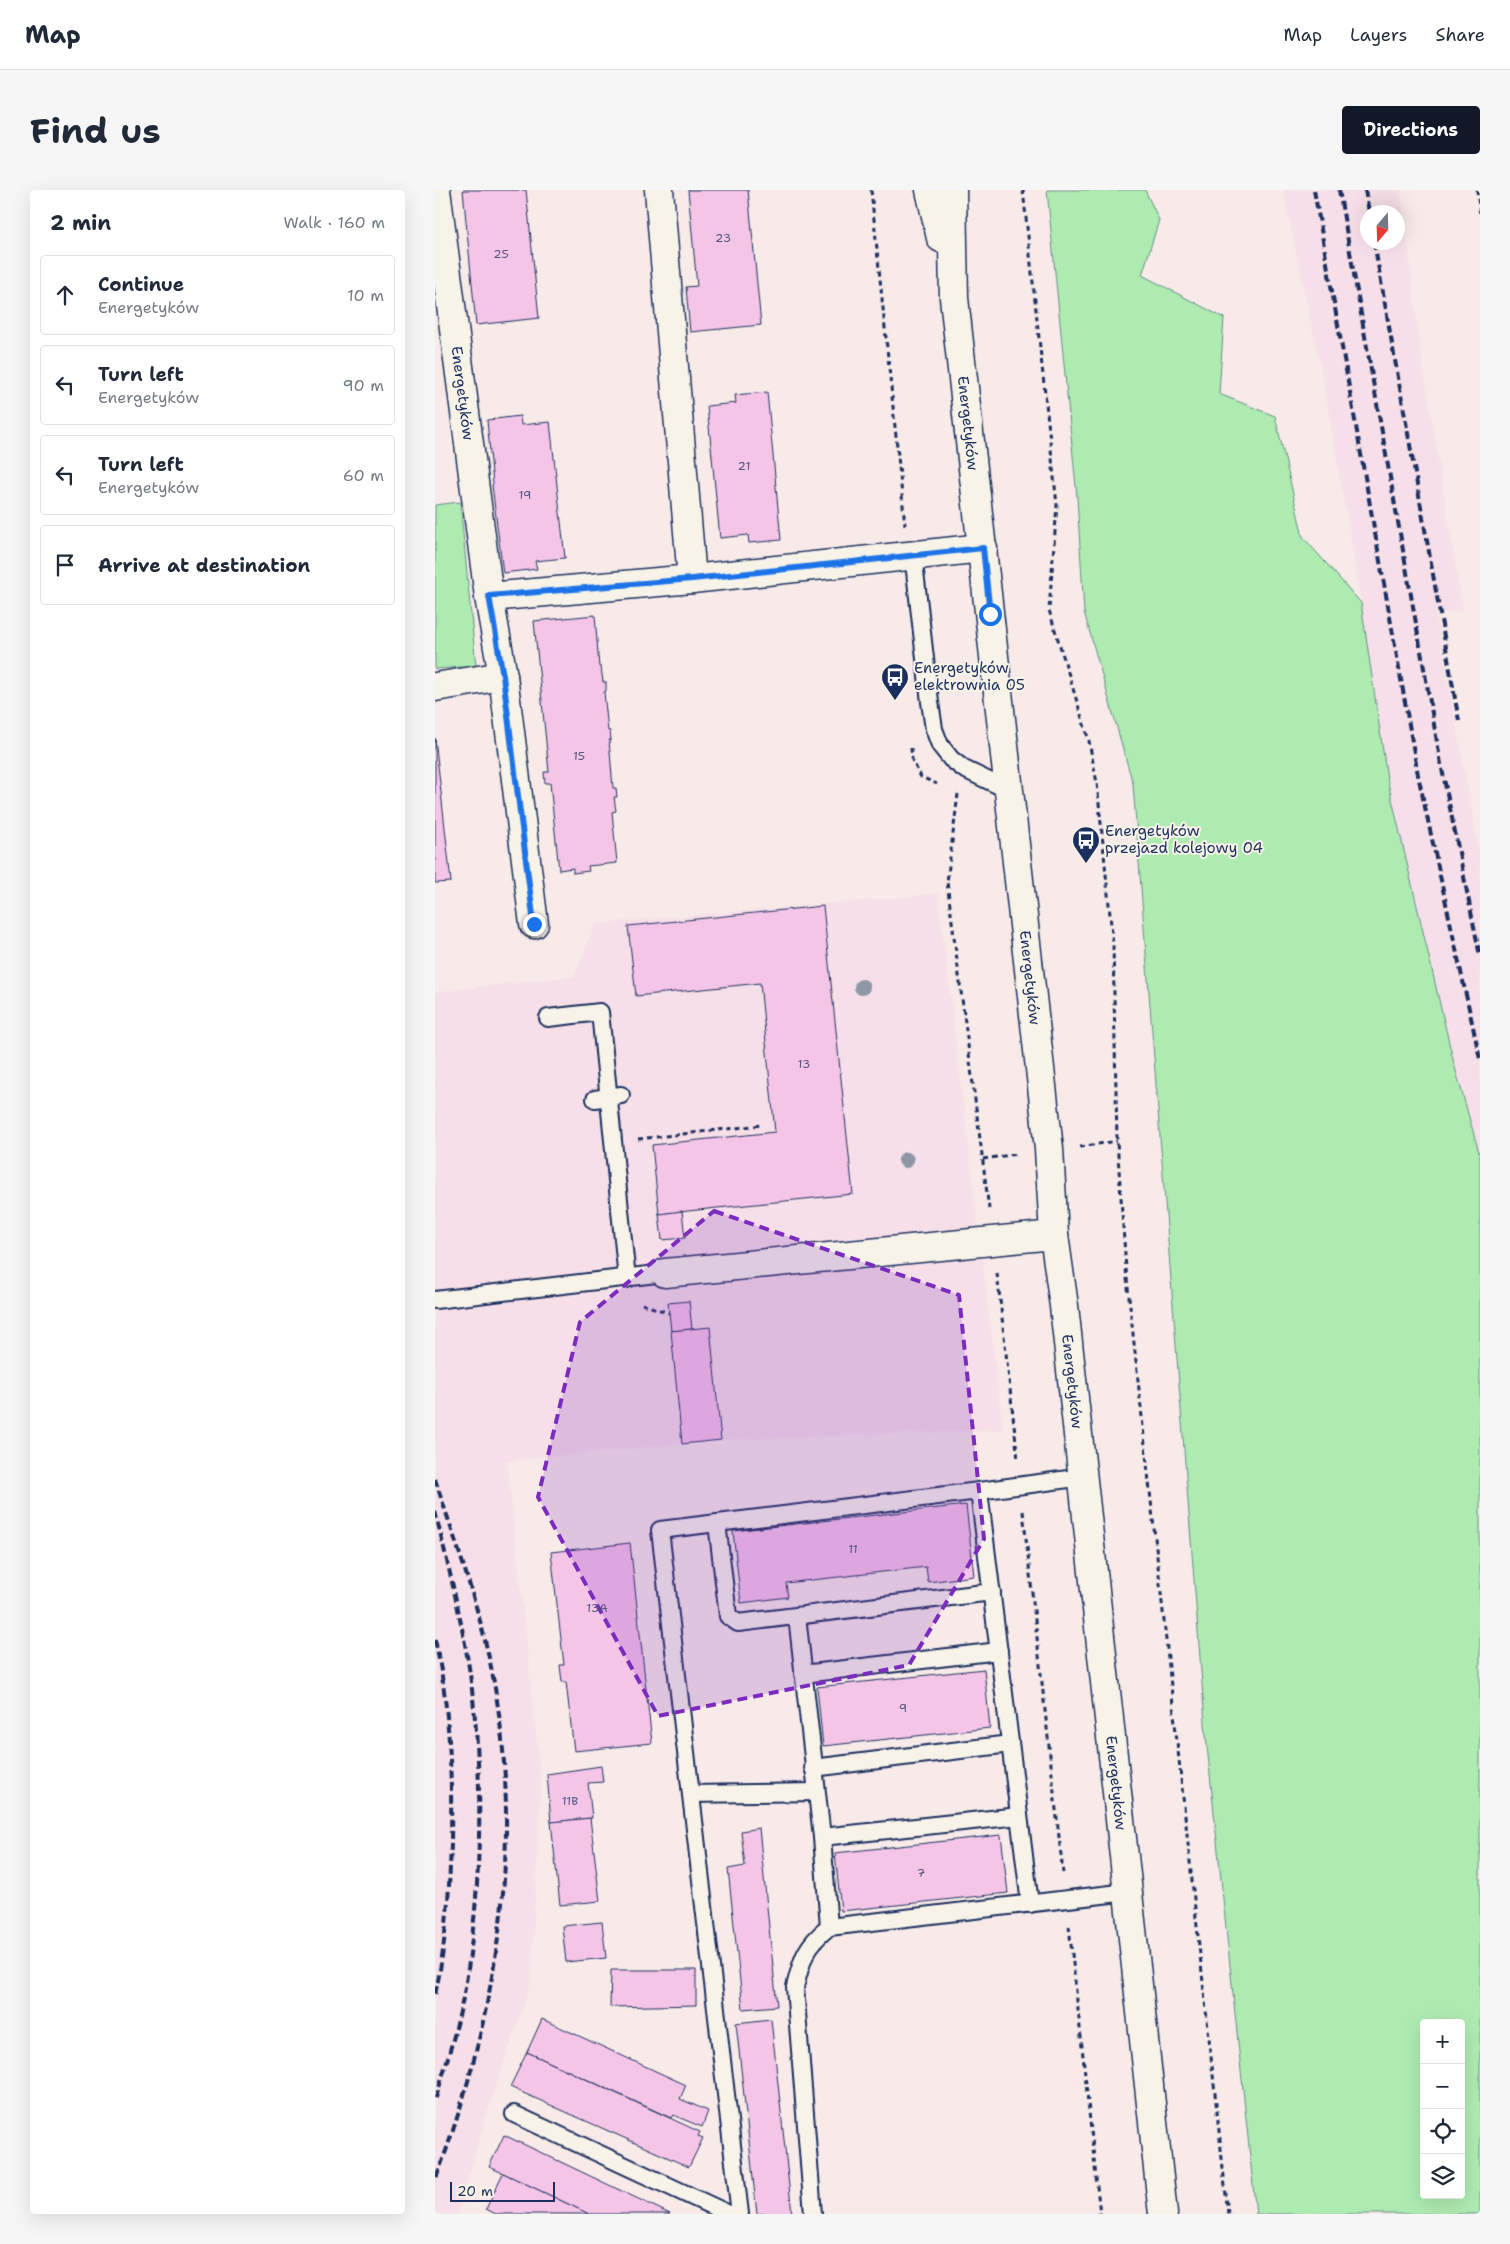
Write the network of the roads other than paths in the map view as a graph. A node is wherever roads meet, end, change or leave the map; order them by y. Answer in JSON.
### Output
{"nodes":[{"id":1,"x":436,"y":190,"type":"edge"},
{"id":2,"x":659,"y":190,"type":"edge"},
{"id":3,"x":930,"y":190,"type":"edge"},
{"id":4,"x":952,"y":190,"type":"edge"},
{"id":5,"x":954,"y":298,"type":"junction"},
{"id":6,"x":983,"y":548,"type":"junction"},
{"id":7,"x":913,"y":554,"type":"junction"},
{"id":8,"x":692,"y":579,"type":"junction"},
{"id":9,"x":489,"y":596,"type":"junction"},
{"id":10,"x":503,"y":676,"type":"junction"},
{"id":11,"x":435,"y":686,"type":"edge"},
{"id":12,"x":1010,"y":791,"type":"junction"},
{"id":13,"x":534,"y":924,"type":"dead end"},
{"id":14,"x":548,"y":1018,"type":"dead end"},
{"id":15,"x":1054,"y":1235,"type":"junction"},
{"id":16,"x":665,"y":1273,"type":"joint"},
{"id":17,"x":627,"y":1279,"type":"junction"},
{"id":18,"x":435,"y":1300,"type":"edge"},
{"id":19,"x":1083,"y":1477,"type":"junction"},
{"id":20,"x":979,"y":1491,"type":"junction"},
{"id":21,"x":717,"y":1523,"type":"junction"},
{"id":22,"x":991,"y":1592,"type":"junction"},
{"id":23,"x":797,"y":1616,"type":"junction"},
{"id":24,"x":999,"y":1650,"type":"junction"},
{"id":25,"x":803,"y":1674,"type":"junction"},
{"id":26,"x":1010,"y":1744,"type":"junction"},
{"id":27,"x":813,"y":1768,"type":"junction"},
{"id":28,"x":817,"y":1792,"type":"junction"},
{"id":29,"x":691,"y":1794,"type":"junction"},
{"id":30,"x":1019,"y":1816,"type":"junction"},
{"id":31,"x":822,"y":1837,"type":"junction"},
{"id":32,"x":1128,"y":1892,"type":"junction"},
{"id":33,"x":1029,"y":1904,"type":"junction"},
{"id":34,"x":829,"y":1927,"type":"junction"},
{"id":35,"x":514,"y":2114,"type":"dead end"},
{"id":36,"x":729,"y":2214,"type":"edge"},
{"id":37,"x":740,"y":2214,"type":"edge"},
{"id":38,"x":813,"y":2214,"type":"edge"},
{"id":39,"x":1163,"y":2214,"type":"edge"}],
"edges":[{"from":1,"to":9,"type":"main road","name":"Energetyków"},
{"from":2,"to":8,"type":"main road"},
{"from":3,"to":5,"type":"main road","name":"Energetyków"},
{"from":4,"to":5,"type":"main road","name":"Energetyków"},
{"from":5,"to":6,"type":"main road","name":"Energetyków"},
{"from":6,"to":7,"type":"main road"},
{"from":6,"to":12,"type":"main road","name":"Energetyków"},
{"from":7,"to":8,"type":"main road"},
{"from":7,"to":12,"type":"lane"},
{"from":8,"to":9,"type":"main road"},
{"from":9,"to":10,"type":"main road","name":"Energetyków"},
{"from":10,"to":11,"type":"main road"},
{"from":10,"to":13,"type":"main road","name":"Energetyków"},
{"from":12,"to":15,"type":"main road","name":"Energetyków"},
{"from":14,"to":17,"type":"lane"},
{"from":15,"to":16,"type":"main road"},
{"from":15,"to":19,"type":"main road","name":"Energetyków"},
{"from":16,"to":17,"type":"lane"},
{"from":17,"to":18,"type":"lane"},
{"from":19,"to":20,"type":"lane"},
{"from":19,"to":32,"type":"main road","name":"Energetyków"},
{"from":20,"to":21,"type":"lane"},
{"from":20,"to":22,"type":"lane"},
{"from":21,"to":23,"type":"lane"},
{"from":21,"to":29,"type":"lane"},
{"from":22,"to":23,"type":"lane"},
{"from":22,"to":24,"type":"lane"},
{"from":23,"to":25,"type":"lane"},
{"from":24,"to":25,"type":"lane"},
{"from":24,"to":26,"type":"lane"},
{"from":25,"to":27,"type":"lane"},
{"from":26,"to":27,"type":"lane"},
{"from":26,"to":30,"type":"lane"},
{"from":27,"to":28,"type":"lane"},
{"from":28,"to":29,"type":"lane"},
{"from":28,"to":31,"type":"lane"},
{"from":29,"to":37,"type":"lane"},
{"from":30,"to":31,"type":"lane"},
{"from":30,"to":33,"type":"lane"},
{"from":31,"to":34,"type":"lane"},
{"from":32,"to":33,"type":"lane"},
{"from":32,"to":39,"type":"main road","name":"Energetyków"},
{"from":33,"to":34,"type":"lane"},
{"from":34,"to":38,"type":"lane"},
{"from":35,"to":36,"type":"lane"}]}
